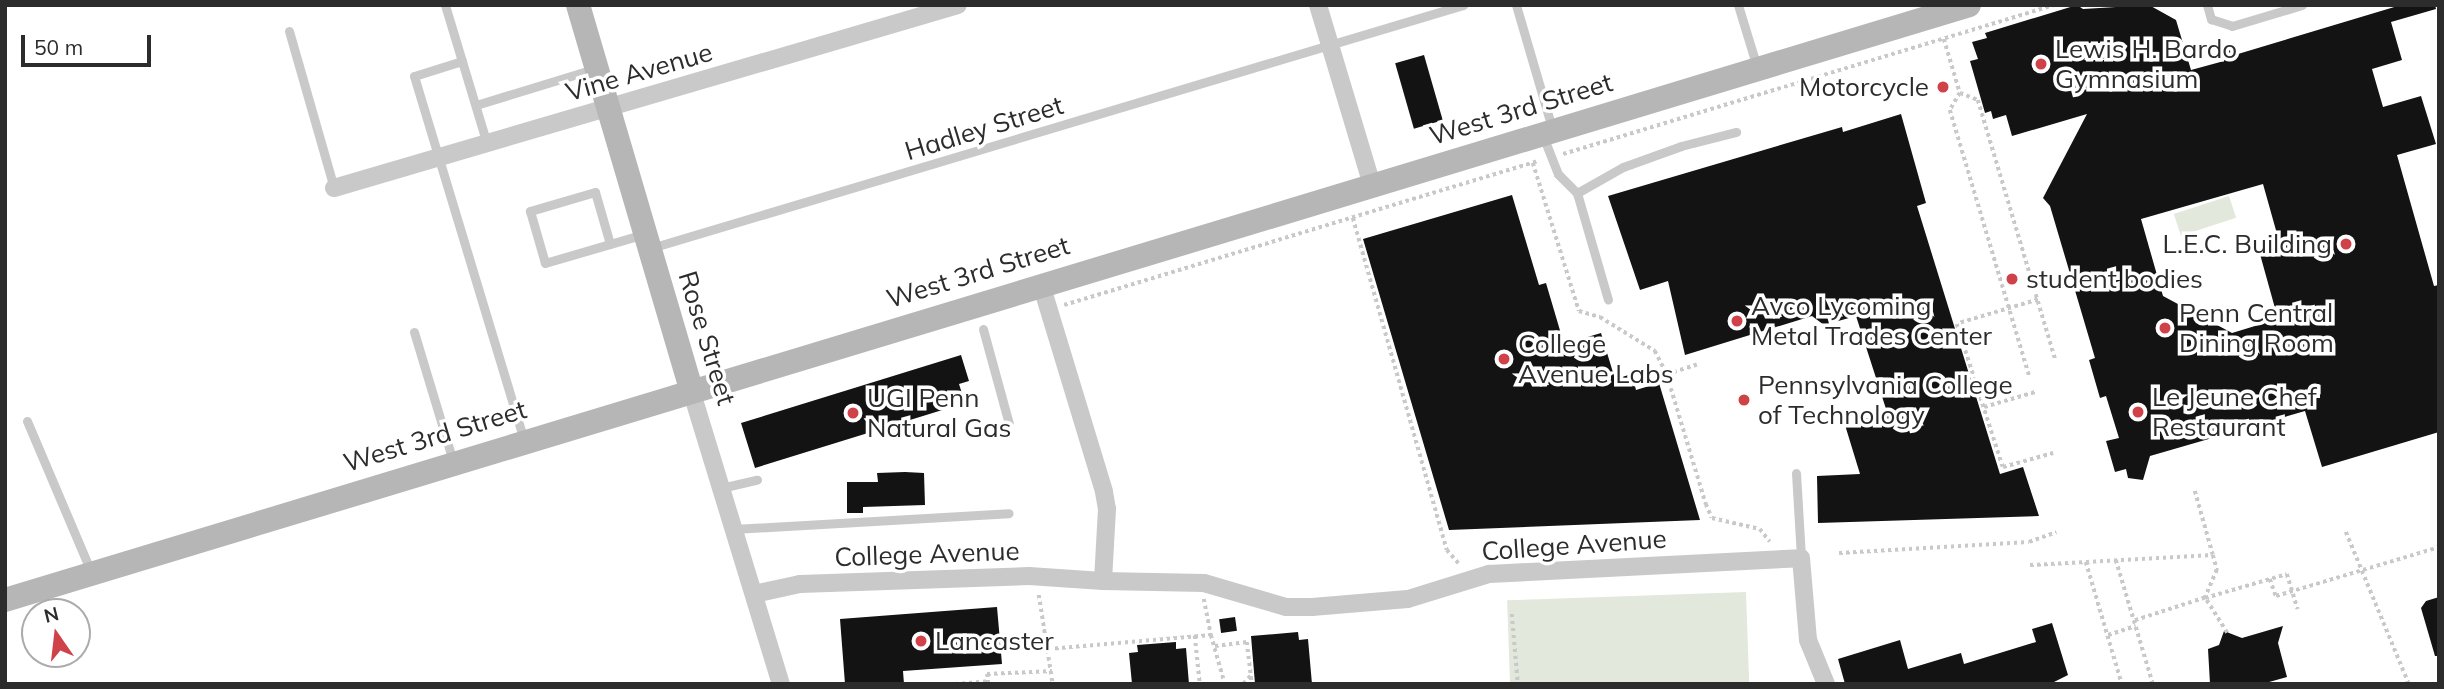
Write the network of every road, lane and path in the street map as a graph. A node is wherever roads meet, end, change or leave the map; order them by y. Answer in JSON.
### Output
{"nodes":[{"id":1,"x":445,"y":5,"type":"edge"},
{"id":2,"x":958,"y":5,"type":"edge"},
{"id":3,"x":1318,"y":5,"type":"edge"},
{"id":4,"x":1463,"y":5,"type":"edge"},
{"id":5,"x":1516,"y":5,"type":"edge"},
{"id":6,"x":1738,"y":5,"type":"edge"},
{"id":7,"x":1969,"y":5,"type":"edge"},
{"id":8,"x":2207,"y":5,"type":"edge"},
{"id":9,"x":2302,"y":5,"type":"edge"},
{"id":10,"x":583,"y":6,"type":"edge"},
{"id":11,"x":1936,"y":20,"type":"edge"},
{"id":12,"x":289,"y":31,"type":"dead end"},
{"id":13,"x":1330,"y":46,"type":"junction"},
{"id":14,"x":462,"y":61,"type":"junction"},
{"id":15,"x":596,"y":69,"type":"junction"},
{"id":16,"x":1758,"y":69,"type":"junction"},
{"id":17,"x":1960,"y":93,"type":"junction"},
{"id":18,"x":475,"y":105,"type":"junction"},
{"id":19,"x":608,"y":109,"type":"junction"},
{"id":20,"x":1548,"y":132,"type":"junction"},
{"id":21,"x":1736,"y":132,"type":"dead end"},
{"id":22,"x":487,"y":144,"type":"junction"},
{"id":23,"x":438,"y":158,"type":"junction"},
{"id":24,"x":1533,"y":163,"type":"dead end"},
{"id":25,"x":1372,"y":185,"type":"junction"},
{"id":26,"x":334,"y":188,"type":"joint"},
{"id":27,"x":1577,"y":193,"type":"junction"},
{"id":28,"x":1353,"y":217,"type":"dead end"},
{"id":29,"x":647,"y":241,"type":"junction"},
{"id":30,"x":610,"y":244,"type":"junction"},
{"id":31,"x":1041,"y":284,"type":"junction"},
{"id":32,"x":1608,"y":300,"type":"dead end"},
{"id":33,"x":2038,"y":300,"type":"junction"},
{"id":34,"x":2010,"y":309,"type":"junction"},
{"id":35,"x":983,"y":329,"type":"dead end"},
{"id":36,"x":414,"y":332,"type":"dead end"},
{"id":37,"x":2056,"y":361,"type":"dead end"},
{"id":38,"x":1697,"y":365,"type":"dead end"},
{"id":39,"x":1667,"y":375,"type":"junction"},
{"id":40,"x":2029,"y":375,"type":"dead end"},
{"id":41,"x":691,"y":390,"type":"junction"},
{"id":42,"x":2035,"y":392,"type":"dead end"},
{"id":43,"x":1984,"y":407,"type":"junction"},
{"id":44,"x":27,"y":421,"type":"dead end"},
{"id":45,"x":1009,"y":424,"type":"dead end"},
{"id":46,"x":524,"y":440,"type":"junction"},
{"id":47,"x":2053,"y":453,"type":"dead end"},
{"id":48,"x":453,"y":462,"type":"junction"},
{"id":49,"x":1796,"y":473,"type":"dead end"},
{"id":50,"x":757,"y":480,"type":"dead end"},
{"id":51,"x":721,"y":488,"type":"junction"},
{"id":52,"x":2194,"y":491,"type":"dead end"},
{"id":53,"x":1009,"y":513,"type":"dead end"},
{"id":54,"x":734,"y":529,"type":"junction"},
{"id":55,"x":2056,"y":532,"type":"dead end"},
{"id":56,"x":2346,"y":532,"type":"dead end"},
{"id":57,"x":1773,"y":547,"type":"dead end"},
{"id":58,"x":2439,"y":547,"type":"edge"},
{"id":59,"x":1839,"y":553,"type":"dead end"},
{"id":60,"x":2213,"y":555,"type":"junction"},
{"id":61,"x":1801,"y":558,"type":"junction"},
{"id":62,"x":2116,"y":560,"type":"junction"},
{"id":63,"x":2085,"y":562,"type":"junction"},
{"id":64,"x":1460,"y":565,"type":"dead end"},
{"id":65,"x":2030,"y":565,"type":"dead end"},
{"id":66,"x":2361,"y":570,"type":"junction"},
{"id":67,"x":91,"y":573,"type":"junction"},
{"id":68,"x":2270,"y":579,"type":"junction"},
{"id":69,"x":1103,"y":581,"type":"junction"},
{"id":70,"x":2293,"y":591,"type":"junction"},
{"id":71,"x":754,"y":594,"type":"junction"},
{"id":72,"x":1039,"y":595,"type":"dead end"},
{"id":73,"x":1204,"y":596,"type":"dead end"},
{"id":74,"x":2205,"y":598,"type":"junction"},
{"id":75,"x":5,"y":600,"type":"edge"},
{"id":76,"x":2298,"y":609,"type":"dead end"},
{"id":77,"x":1512,"y":614,"type":"dead end"},
{"id":78,"x":2134,"y":621,"type":"junction"},
{"id":79,"x":2136,"y":626,"type":"junction"},
{"id":80,"x":2227,"y":633,"type":"dead end"},
{"id":81,"x":1211,"y":635,"type":"junction"},
{"id":82,"x":2108,"y":635,"type":"junction"},
{"id":83,"x":1195,"y":636,"type":"junction"},
{"id":84,"x":1215,"y":646,"type":"junction"},
{"id":85,"x":1048,"y":649,"type":"junction"},
{"id":86,"x":1052,"y":671,"type":"junction"},
{"id":87,"x":1251,"y":675,"type":"junction"},
{"id":88,"x":988,"y":682,"type":"edge"},
{"id":89,"x":1201,"y":683,"type":"edge"},
{"id":90,"x":781,"y":684,"type":"edge"},
{"id":91,"x":955,"y":684,"type":"edge"},
{"id":92,"x":1053,"y":684,"type":"edge"},
{"id":93,"x":1225,"y":684,"type":"edge"},
{"id":94,"x":1242,"y":684,"type":"edge"},
{"id":95,"x":1252,"y":684,"type":"edge"},
{"id":96,"x":1518,"y":684,"type":"edge"},
{"id":97,"x":1826,"y":684,"type":"edge"},
{"id":98,"x":2122,"y":684,"type":"edge"},
{"id":99,"x":2153,"y":684,"type":"edge"},
{"id":100,"x":2409,"y":684,"type":"edge"}],
"edges":[{"from":1,"to":14,"type":"lane"},
{"from":2,"to":19,"type":"street","name":"Vine Avenue"},
{"from":3,"to":13,"type":"street"},
{"from":4,"to":13,"type":"lane","name":"Hadley Street"},
{"from":5,"to":20,"type":"lane"},
{"from":6,"to":16,"type":"lane"},
{"from":7,"to":11,"type":"main road","name":"West 3rd Street"},
{"from":8,"to":9,"type":"lane"},
{"from":10,"to":15,"type":"main road","name":"Rose Street"},
{"from":11,"to":16,"type":"main road","name":"West 3rd Street"},
{"from":11,"to":17,"type":"path"},
{"from":12,"to":26,"type":"lane"},
{"from":13,"to":25,"type":"street"},
{"from":13,"to":29,"type":"lane","name":"Hadley Street"},
{"from":14,"to":18,"type":"lane"},
{"from":14,"to":23,"type":"lane"},
{"from":15,"to":18,"type":"lane"},
{"from":15,"to":19,"type":"main road","name":"Rose Street"},
{"from":16,"to":20,"type":"main road","name":"West 3rd Street"},
{"from":17,"to":33,"type":"path"},
{"from":17,"to":34,"type":"path"},
{"from":18,"to":22,"type":"lane"},
{"from":19,"to":22,"type":"street","name":"Vine Avenue"},
{"from":19,"to":29,"type":"main road","name":"Rose Street"},
{"from":20,"to":25,"type":"main road","name":"West 3rd Street"},
{"from":20,"to":27,"type":"lane"},
{"from":21,"to":27,"type":"lane"},
{"from":22,"to":23,"type":"street","name":"Vine Avenue"},
{"from":23,"to":26,"type":"street","name":"Vine Avenue"},
{"from":23,"to":46,"type":"lane"},
{"from":24,"to":39,"type":"path"},
{"from":25,"to":31,"type":"main road","name":"West 3rd Street"},
{"from":27,"to":32,"type":"lane"},
{"from":28,"to":64,"type":"path"},
{"from":29,"to":30,"type":"lane","name":"Hadley Street"},
{"from":29,"to":41,"type":"main road","name":"Rose Street"},
{"from":30,"to":30,"type":"lane","name":"Hadley Street"},
{"from":31,"to":41,"type":"main road","name":"West 3rd Street"},
{"from":31,"to":69,"type":"street"},
{"from":33,"to":34,"type":"path"},
{"from":33,"to":37,"type":"path"},
{"from":34,"to":40,"type":"path"},
{"from":34,"to":43,"type":"path"},
{"from":35,"to":45,"type":"lane"},
{"from":36,"to":48,"type":"lane"},
{"from":38,"to":39,"type":"path"},
{"from":39,"to":57,"type":"path"},
{"from":41,"to":46,"type":"main road","name":"West 3rd Street"},
{"from":41,"to":51,"type":"street","name":"Rose Street"},
{"from":42,"to":43,"type":"path"},
{"from":43,"to":47,"type":"path"},
{"from":44,"to":67,"type":"lane"},
{"from":46,"to":48,"type":"main road","name":"West 3rd Street"},
{"from":48,"to":67,"type":"main road","name":"West 3rd Street"},
{"from":49,"to":61,"type":"lane"},
{"from":50,"to":51,"type":"lane"},
{"from":51,"to":54,"type":"street","name":"Rose Street"},
{"from":52,"to":60,"type":"path"},
{"from":53,"to":54,"type":"lane"},
{"from":54,"to":71,"type":"street","name":"Rose Street"},
{"from":55,"to":59,"type":"path"},
{"from":56,"to":66,"type":"path"},
{"from":58,"to":66,"type":"path"},
{"from":60,"to":62,"type":"path"},
{"from":60,"to":74,"type":"path"},
{"from":61,"to":69,"type":"street","name":"College Avenue"},
{"from":61,"to":97,"type":"street"},
{"from":62,"to":63,"type":"path"},
{"from":62,"to":78,"type":"path"},
{"from":63,"to":65,"type":"path"},
{"from":63,"to":82,"type":"path"},
{"from":66,"to":70,"type":"path"},
{"from":66,"to":100,"type":"path"},
{"from":67,"to":75,"type":"main road","name":"West 3rd Street"},
{"from":68,"to":70,"type":"path"},
{"from":68,"to":70,"type":"path"},
{"from":68,"to":74,"type":"path"},
{"from":69,"to":71,"type":"street","name":"College Avenue"},
{"from":70,"to":76,"type":"path"},
{"from":71,"to":90,"type":"street","name":"Rose Street"},
{"from":72,"to":85,"type":"path"},
{"from":73,"to":81,"type":"path"},
{"from":74,"to":78,"type":"path"},
{"from":74,"to":80,"type":"path"},
{"from":77,"to":96,"type":"path"},
{"from":78,"to":79,"type":"path"},
{"from":79,"to":82,"type":"path"},
{"from":79,"to":99,"type":"path"},
{"from":81,"to":83,"type":"path"},
{"from":81,"to":84,"type":"path"},
{"from":82,"to":98,"type":"path"},
{"from":83,"to":85,"type":"path"},
{"from":83,"to":89,"type":"path"},
{"from":84,"to":87,"type":"path"},
{"from":84,"to":93,"type":"path"},
{"from":85,"to":86,"type":"path"},
{"from":86,"to":88,"type":"path"},
{"from":86,"to":92,"type":"path"},
{"from":87,"to":94,"type":"path"},
{"from":87,"to":95,"type":"path"},
{"from":88,"to":91,"type":"path"}]}
